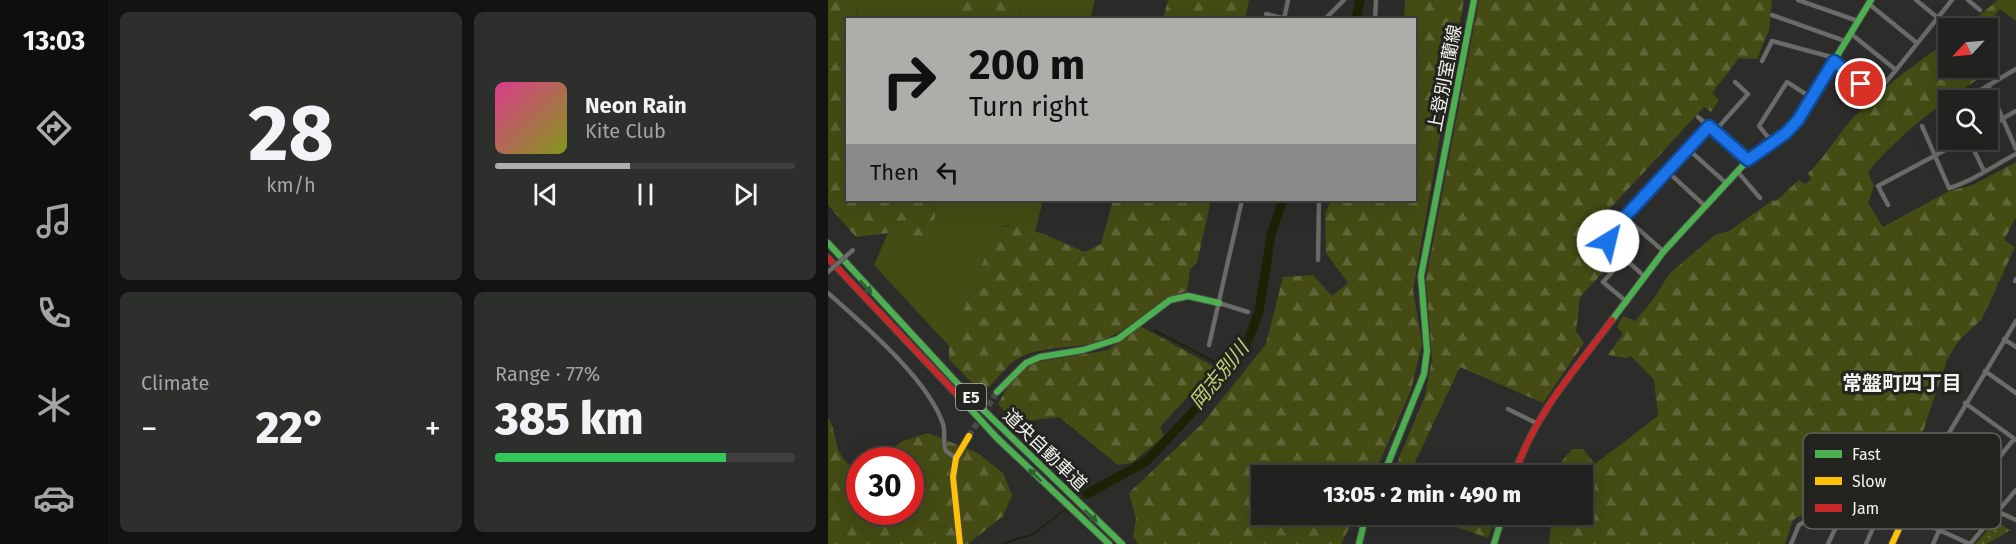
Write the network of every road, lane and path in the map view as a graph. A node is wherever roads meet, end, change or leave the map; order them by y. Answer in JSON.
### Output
{"nodes":[{"id":1,"x":1288,"y":0,"type":"edge"},
{"id":2,"x":1344,"y":0,"type":"edge"},
{"id":3,"x":1376,"y":0,"type":"edge"},
{"id":4,"x":1474,"y":0,"type":"edge"},
{"id":5,"x":1798,"y":0,"type":"edge"},
{"id":6,"x":1916,"y":0,"type":"edge"},
{"id":7,"x":1952,"y":0,"type":"edge"},
{"id":8,"x":1968,"y":0,"type":"edge"},
{"id":9,"x":1869,"y":1,"type":"edge"},
{"id":10,"x":1980,"y":10,"type":"dead end"},
{"id":11,"x":1266,"y":14,"type":"dead end"},
{"id":12,"x":1772,"y":15,"type":"dead end"},
{"id":13,"x":1280,"y":18,"type":"edge"},
{"id":14,"x":1284,"y":18,"type":"edge"},
{"id":15,"x":1326,"y":18,"type":"edge"},
{"id":16,"x":1375,"y":18,"type":"edge"},
{"id":17,"x":1938,"y":18,"type":"junction"},
{"id":18,"x":1858,"y":21,"type":"junction"},
{"id":19,"x":1851,"y":33,"type":"junction"},
{"id":20,"x":1845,"y":41,"type":"junction"},
{"id":21,"x":1917,"y":43,"type":"junction"},
{"id":22,"x":1835,"y":59,"type":"junction"},
{"id":23,"x":1762,"y":61,"type":"dead end"},
{"id":24,"x":2016,"y":69,"type":"edge"},
{"id":25,"x":1896,"y":70,"type":"junction"},
{"id":26,"x":1735,"y":82,"type":"dead end"},
{"id":27,"x":1988,"y":85,"type":"junction"},
{"id":28,"x":1980,"y":90,"type":"edge"},
{"id":29,"x":1812,"y":98,"type":"junction"},
{"id":30,"x":2016,"y":111,"type":"edge"},
{"id":31,"x":1698,"y":117,"type":"dead end"},
{"id":32,"x":2002,"y":119,"type":"junction"},
{"id":33,"x":1998,"y":121,"type":"edge"},
{"id":34,"x":1709,"y":126,"type":"junction"},
{"id":35,"x":1922,"y":126,"type":"dead end"},
{"id":36,"x":1715,"y":131,"type":"junction"},
{"id":37,"x":1773,"y":142,"type":"junction"},
{"id":38,"x":1688,"y":149,"type":"junction"},
{"id":39,"x":2016,"y":149,"type":"edge"},
{"id":40,"x":1945,"y":150,"type":"edge"},
{"id":41,"x":1974,"y":150,"type":"edge"},
{"id":42,"x":2016,"y":154,"type":"edge"},
{"id":43,"x":1935,"y":155,"type":"junction"},
{"id":44,"x":1748,"y":160,"type":"junction"},
{"id":45,"x":1667,"y":171,"type":"junction"},
{"id":46,"x":1737,"y":171,"type":"junction"},
{"id":47,"x":1984,"y":171,"type":"junction"},
{"id":48,"x":1726,"y":183,"type":"junction"},
{"id":49,"x":1760,"y":198,"type":"dead end"},
{"id":50,"x":1242,"y":201,"type":"edge"},
{"id":51,"x":1319,"y":201,"type":"edge"},
{"id":52,"x":1705,"y":206,"type":"junction"},
{"id":53,"x":1888,"y":206,"type":"dead end"},
{"id":54,"x":1626,"y":218,"type":"junction"},
{"id":55,"x":828,"y":243,"type":"edge"},
{"id":56,"x":853,"y":250,"type":"dead end"},
{"id":57,"x":1664,"y":252,"type":"junction"},
{"id":58,"x":828,"y":258,"type":"edge"},
{"id":59,"x":1624,"y":259,"type":"junction"},
{"id":60,"x":1318,"y":260,"type":"dead end"},
{"id":61,"x":828,"y":272,"type":"edge"},
{"id":62,"x":1645,"y":277,"type":"junction"},
{"id":63,"x":828,"y":293,"type":"edge"},
{"id":64,"x":1627,"y":302,"type":"junction"},
{"id":65,"x":1219,"y":303,"type":"junction"},
{"id":66,"x":1248,"y":312,"type":"dead end"},
{"id":67,"x":2016,"y":321,"type":"edge"},
{"id":68,"x":2004,"y":339,"type":"junction"},
{"id":69,"x":1209,"y":345,"type":"dead end"},
{"id":70,"x":2016,"y":347,"type":"edge"},
{"id":71,"x":1985,"y":371,"type":"junction"},
{"id":72,"x":997,"y":392,"type":"tunnel mouth"},
{"id":73,"x":2016,"y":393,"type":"edge"},
{"id":74,"x":1965,"y":403,"type":"junction"},
{"id":75,"x":1508,"y":409,"type":"dead end"},
{"id":76,"x":1536,"y":423,"type":"junction"},
{"id":77,"x":1948,"y":433,"type":"edge"},
{"id":78,"x":969,"y":436,"type":"tunnel mouth"},
{"id":79,"x":2015,"y":440,"type":"edge"},
{"id":80,"x":2001,"y":457,"type":"edge"},
{"id":81,"x":956,"y":458,"type":"junction"},
{"id":82,"x":1388,"y":465,"type":"edge"},
{"id":83,"x":1518,"y":465,"type":"edge"},
{"id":84,"x":2016,"y":490,"type":"edge"},
{"id":85,"x":2001,"y":508,"type":"edge"},
{"id":86,"x":2001,"y":513,"type":"edge"},
{"id":87,"x":2016,"y":520,"type":"edge"},
{"id":88,"x":1803,"y":522,"type":"edge"},
{"id":89,"x":1363,"y":525,"type":"edge"},
{"id":90,"x":1500,"y":525,"type":"edge"},
{"id":91,"x":1835,"y":529,"type":"edge"},
{"id":92,"x":1873,"y":529,"type":"edge"},
{"id":93,"x":1898,"y":529,"type":"edge"},
{"id":94,"x":1935,"y":529,"type":"edge"},
{"id":95,"x":1983,"y":529,"type":"edge"},
{"id":96,"x":1939,"y":531,"type":"junction"},
{"id":97,"x":960,"y":544,"type":"edge"},
{"id":98,"x":1108,"y":544,"type":"edge"},
{"id":99,"x":1122,"y":544,"type":"edge"},
{"id":100,"x":1359,"y":544,"type":"edge"},
{"id":101,"x":1494,"y":544,"type":"edge"},
{"id":102,"x":1791,"y":544,"type":"edge"},
{"id":103,"x":1828,"y":544,"type":"edge"},
{"id":104,"x":1866,"y":544,"type":"edge"},
{"id":105,"x":1892,"y":544,"type":"edge"},
{"id":106,"x":1933,"y":544,"type":"edge"},
{"id":107,"x":1970,"y":544,"type":"edge"}],
"edges":[{"from":1,"to":14,"type":"street"},
{"from":2,"to":15,"type":"street"},
{"from":3,"to":16,"type":"street"},
{"from":4,"to":82,"type":"main road","name":"上登別室蘭線"},
{"from":5,"to":18,"type":"street"},
{"from":6,"to":17,"type":"street"},
{"from":7,"to":17,"type":"street"},
{"from":8,"to":10,"type":"street"},
{"from":9,"to":18,"type":"main road"},
{"from":9,"to":21,"type":"street"},
{"from":11,"to":13,"type":"street"},
{"from":12,"to":20,"type":"street"},
{"from":17,"to":21,"type":"street"},
{"from":18,"to":19,"type":"main road"},
{"from":19,"to":20,"type":"main road"},
{"from":19,"to":25,"type":"street"},
{"from":20,"to":22,"type":"main road"},
{"from":21,"to":25,"type":"street"},
{"from":22,"to":23,"type":"street"},
{"from":22,"to":25,"type":"street"},
{"from":22,"to":29,"type":"main road"},
{"from":24,"to":27,"type":"street"},
{"from":26,"to":36,"type":"street"},
{"from":27,"to":28,"type":"street"},
{"from":27,"to":32,"type":"street"},
{"from":29,"to":37,"type":"main road"},
{"from":29,"to":37,"type":"street"},
{"from":30,"to":32,"type":"street"},
{"from":31,"to":34,"type":"street"},
{"from":32,"to":33,"type":"street"},
{"from":32,"to":39,"type":"street"},
{"from":34,"to":36,"type":"street"},
{"from":34,"to":38,"type":"street"},
{"from":35,"to":43,"type":"street"},
{"from":36,"to":44,"type":"street"},
{"from":37,"to":44,"type":"main road"},
{"from":38,"to":45,"type":"street"},
{"from":38,"to":48,"type":"street"},
{"from":40,"to":43,"type":"street"},
{"from":41,"to":47,"type":"street"},
{"from":42,"to":47,"type":"street"},
{"from":43,"to":47,"type":"street"},
{"from":43,"to":53,"type":"street"},
{"from":44,"to":46,"type":"main road"},
{"from":45,"to":52,"type":"street"},
{"from":45,"to":54,"type":"street"},
{"from":46,"to":48,"type":"main road"},
{"from":46,"to":49,"type":"street"},
{"from":48,"to":52,"type":"main road"},
{"from":50,"to":65,"type":"street"},
{"from":51,"to":60,"type":"street"},
{"from":52,"to":57,"type":"main road"},
{"from":54,"to":57,"type":"street"},
{"from":54,"to":59,"type":"street"},
{"from":55,"to":99,"type":"main road","name":"道央自動車道","number":"E5","one_way":true},
{"from":56,"to":61,"type":"street","bridge":true},
{"from":57,"to":62,"type":"main road"},
{"from":98,"to":58,"type":"main road","name":"道央自動車道","number":"E5","one_way":true},
{"from":59,"to":62,"type":"street"},
{"from":59,"to":64,"type":"street"},
{"from":62,"to":64,"type":"main road"},
{"from":63,"to":81,"type":"street"},
{"from":64,"to":76,"type":"main road"},
{"from":65,"to":66,"type":"street"},
{"from":65,"to":69,"type":"street"},
{"from":65,"to":72,"type":"main road"},
{"from":67,"to":68,"type":"street"},
{"from":68,"to":70,"type":"street"},
{"from":68,"to":71,"type":"street"},
{"from":71,"to":73,"type":"street"},
{"from":71,"to":74,"type":"street"},
{"from":74,"to":77,"type":"street"},
{"from":74,"to":79,"type":"street"},
{"from":75,"to":76,"type":"street"},
{"from":76,"to":83,"type":"main road"},
{"from":78,"to":81,"type":"main road"},
{"from":79,"to":80,"type":"street"},
{"from":81,"to":97,"type":"main road"},
{"from":84,"to":85,"type":"street"},
{"from":86,"to":87,"type":"street"},
{"from":88,"to":102,"type":"street"},
{"from":89,"to":100,"type":"main road"},
{"from":90,"to":101,"type":"main road"},
{"from":91,"to":103,"type":"street"},
{"from":92,"to":104,"type":"street"},
{"from":93,"to":105,"type":"main road"},
{"from":94,"to":96,"type":"street"},
{"from":95,"to":107,"type":"street"},
{"from":96,"to":106,"type":"street"},
{"from":96,"to":107,"type":"street"}]}
